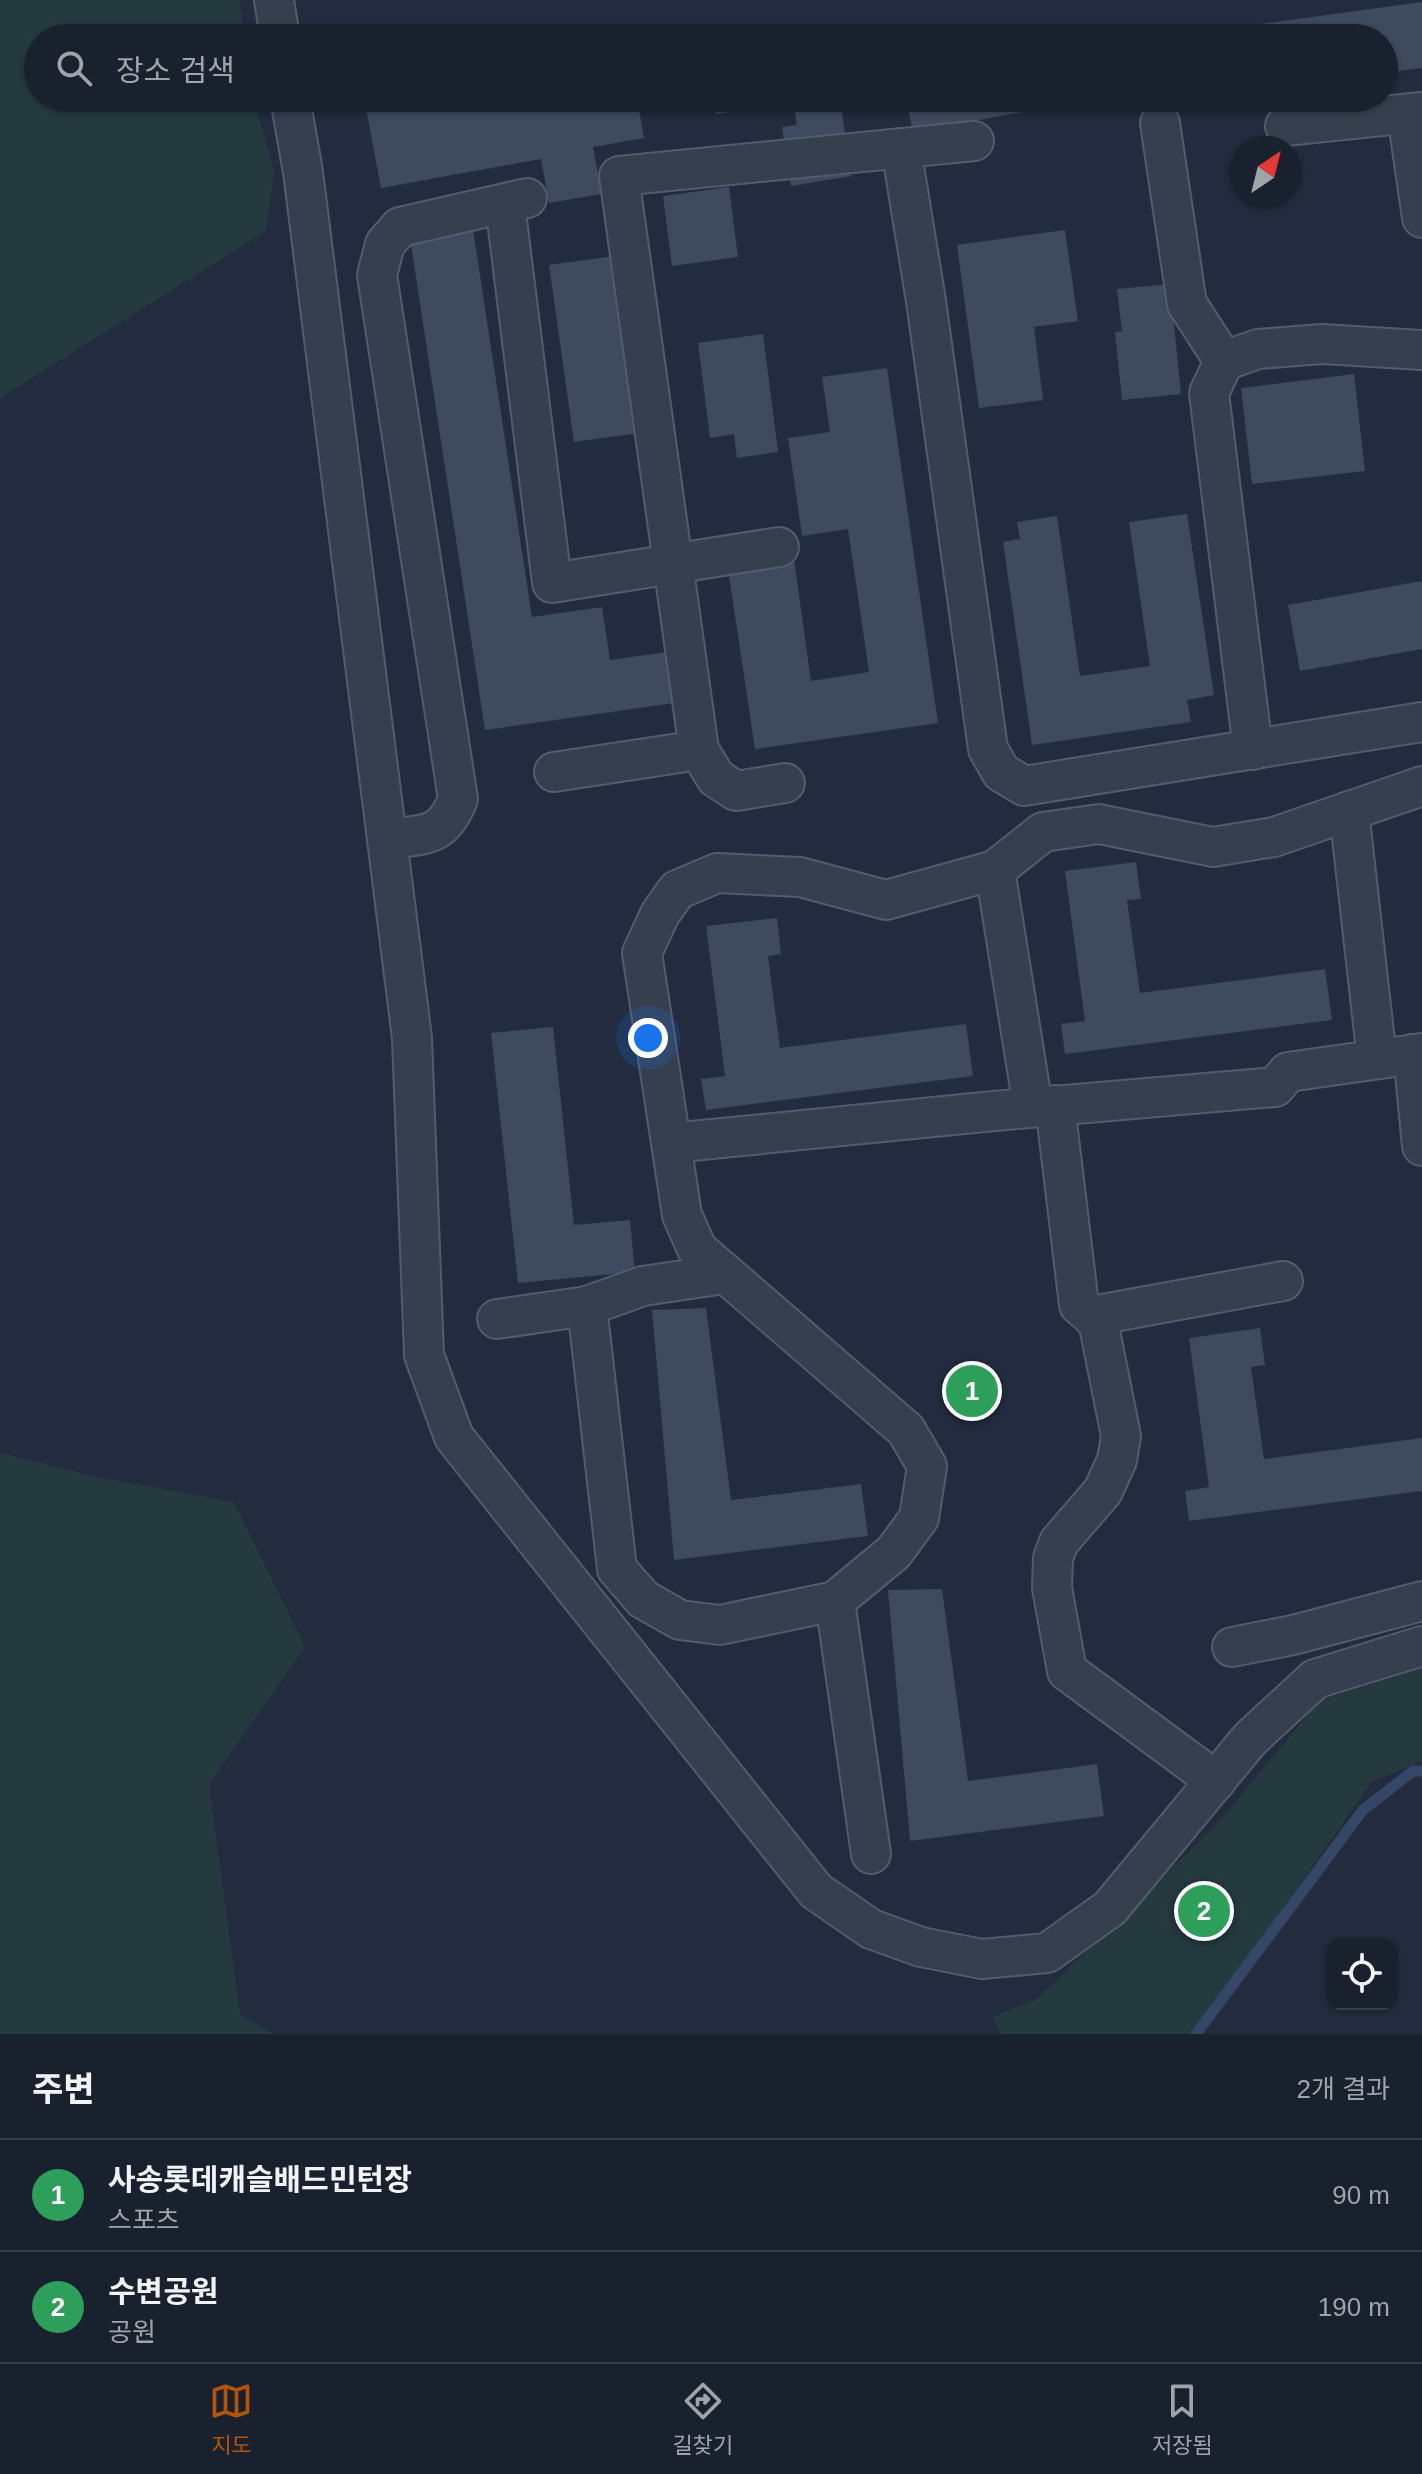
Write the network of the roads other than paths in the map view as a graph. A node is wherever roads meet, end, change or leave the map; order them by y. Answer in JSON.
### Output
{"nodes":[{"id":1,"x":274,"y":0,"type":"edge"},
{"id":2,"x":278,"y":24,"type":"edge"},
{"id":3,"x":292,"y":112,"type":"edge"},
{"id":4,"x":1415,"y":113,"type":"edge"},
{"id":5,"x":1160,"y":123,"type":"dead end"},
{"id":6,"x":1285,"y":126,"type":"dead end"},
{"id":7,"x":974,"y":141,"type":"dead end"},
{"id":8,"x":901,"y":148,"type":"junction"},
{"id":9,"x":1422,"y":218,"type":"edge"},
{"id":10,"x":1422,"y":350,"type":"edge"},
{"id":11,"x":1224,"y":361,"type":"junction"},
{"id":12,"x":779,"y":547,"type":"dead end"},
{"id":13,"x":673,"y":564,"type":"junction"},
{"id":14,"x":1422,"y":722,"type":"edge"},
{"id":15,"x":699,"y":750,"type":"junction"},
{"id":16,"x":1253,"y":750,"type":"junction"},
{"id":17,"x":554,"y":772,"type":"dead end"},
{"id":18,"x":785,"y":783,"type":"dead end"},
{"id":19,"x":1422,"y":786,"type":"edge"},
{"id":20,"x":1349,"y":811,"type":"junction"},
{"id":21,"x":387,"y":839,"type":"junction"},
{"id":22,"x":995,"y":870,"type":"junction"},
{"id":23,"x":1404,"y":1055,"type":"edge"},
{"id":24,"x":1044,"y":1106,"type":"junction"},
{"id":25,"x":671,"y":1143,"type":"junction"},
{"id":26,"x":1422,"y":1146,"type":"edge"},
{"id":27,"x":724,"y":1274,"type":"junction"},
{"id":28,"x":1283,"y":1281,"type":"dead end"},
{"id":29,"x":587,"y":1306,"type":"junction"},
{"id":30,"x":1092,"y":1316,"type":"junction"},
{"id":31,"x":497,"y":1319,"type":"dead end"},
{"id":32,"x":835,"y":1601,"type":"junction"},
{"id":33,"x":1422,"y":1601,"type":"edge"},
{"id":34,"x":1422,"y":1646,"type":"edge"},
{"id":35,"x":1232,"y":1647,"type":"dead end"},
{"id":36,"x":1216,"y":1781,"type":"junction"},
{"id":37,"x":871,"y":1854,"type":"dead end"}],
"edges":[{"from":1,"to":2,"type":"lane"},
{"from":3,"to":21,"type":"lane"},
{"from":4,"to":6,"type":"lane"},
{"from":4,"to":9,"type":"lane"},
{"from":5,"to":11,"type":"lane"},
{"from":7,"to":8,"type":"lane"},
{"from":8,"to":13,"type":"lane"},
{"from":8,"to":16,"type":"lane"},
{"from":10,"to":11,"type":"lane"},
{"from":11,"to":16,"type":"lane"},
{"from":12,"to":13,"type":"lane"},
{"from":13,"to":15,"type":"lane"},
{"from":13,"to":21,"type":"lane"},
{"from":14,"to":16,"type":"lane"},
{"from":15,"to":17,"type":"lane"},
{"from":15,"to":18,"type":"lane"},
{"from":19,"to":20,"type":"lane"},
{"from":20,"to":22,"type":"lane"},
{"from":20,"to":23,"type":"lane"},
{"from":21,"to":36,"type":"lane"},
{"from":22,"to":24,"type":"lane"},
{"from":22,"to":25,"type":"lane"},
{"from":23,"to":24,"type":"lane"},
{"from":23,"to":26,"type":"lane"},
{"from":24,"to":25,"type":"lane"},
{"from":24,"to":30,"type":"lane"},
{"from":25,"to":27,"type":"lane"},
{"from":27,"to":29,"type":"lane"},
{"from":27,"to":32,"type":"lane"},
{"from":28,"to":30,"type":"lane"},
{"from":29,"to":31,"type":"lane"},
{"from":29,"to":32,"type":"lane"},
{"from":30,"to":36,"type":"lane"},
{"from":32,"to":37,"type":"lane"},
{"from":33,"to":35,"type":"lane"},
{"from":34,"to":36,"type":"lane"}]}
